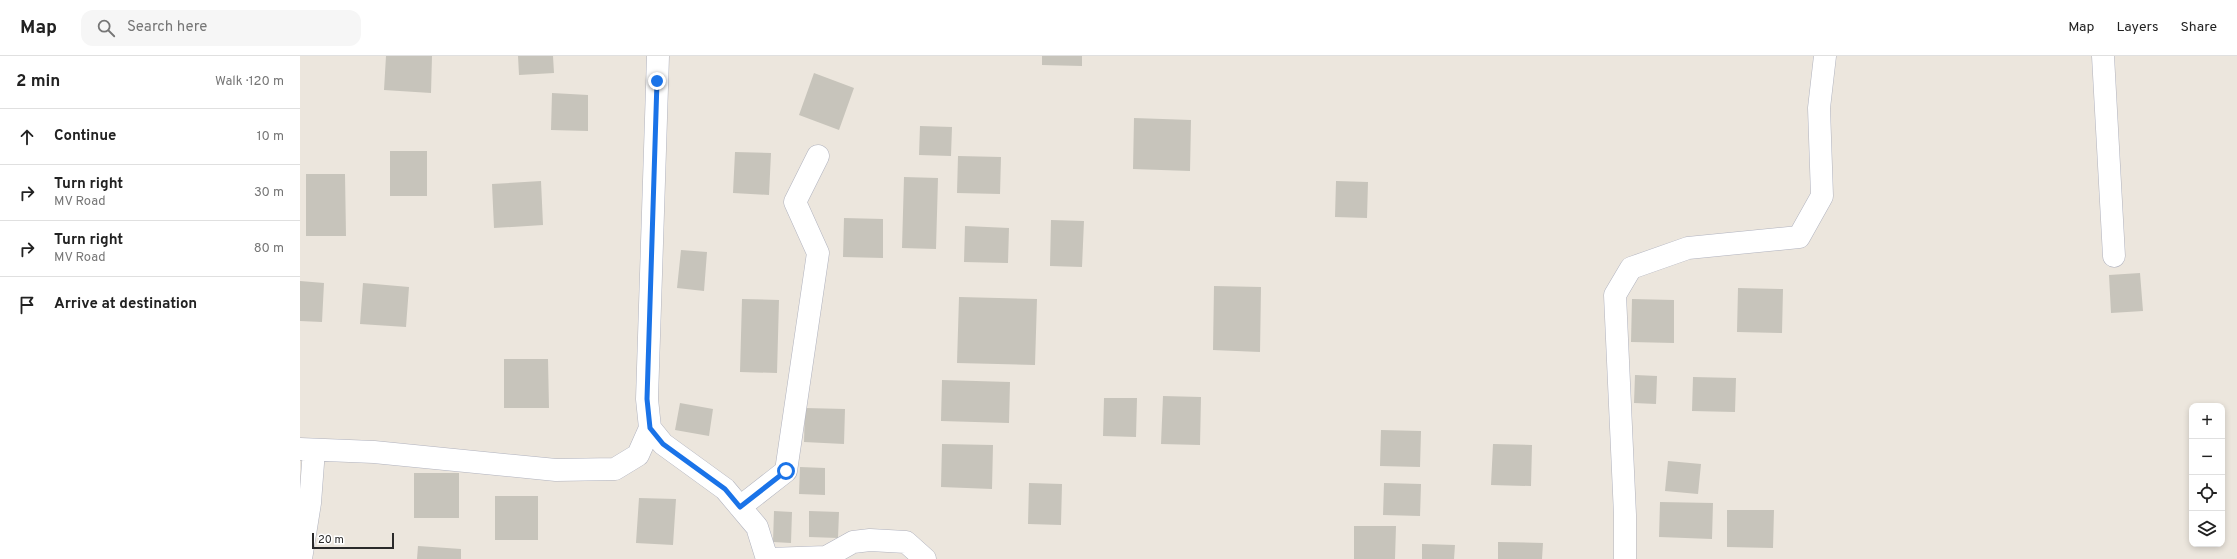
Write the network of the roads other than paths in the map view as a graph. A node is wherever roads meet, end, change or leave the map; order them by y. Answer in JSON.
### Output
{"nodes":[{"id":1,"x":658,"y":56,"type":"edge"},
{"id":2,"x":1825,"y":56,"type":"edge"},
{"id":3,"x":2103,"y":56,"type":"edge"},
{"id":4,"x":818,"y":156,"type":"dead end"},
{"id":5,"x":2114,"y":256,"type":"dead end"},
{"id":6,"x":650,"y":428,"type":"junction"},
{"id":7,"x":307,"y":450,"type":"edge"},
{"id":8,"x":740,"y":507,"type":"junction"},
{"id":9,"x":301,"y":559,"type":"edge"},
{"id":10,"x":768,"y":559,"type":"edge"},
{"id":11,"x":925,"y":559,"type":"edge"},
{"id":12,"x":1625,"y":559,"type":"edge"}],
"edges":[{"from":1,"to":6,"type":"street"},
{"from":2,"to":12,"type":"street"},
{"from":3,"to":5,"type":"street"},
{"from":4,"to":8,"type":"street"},
{"from":6,"to":7,"type":"street"},
{"from":6,"to":8,"type":"street"},
{"from":7,"to":9,"type":"street"},
{"from":8,"to":10,"type":"street"},
{"from":10,"to":11,"type":"street"}]}
